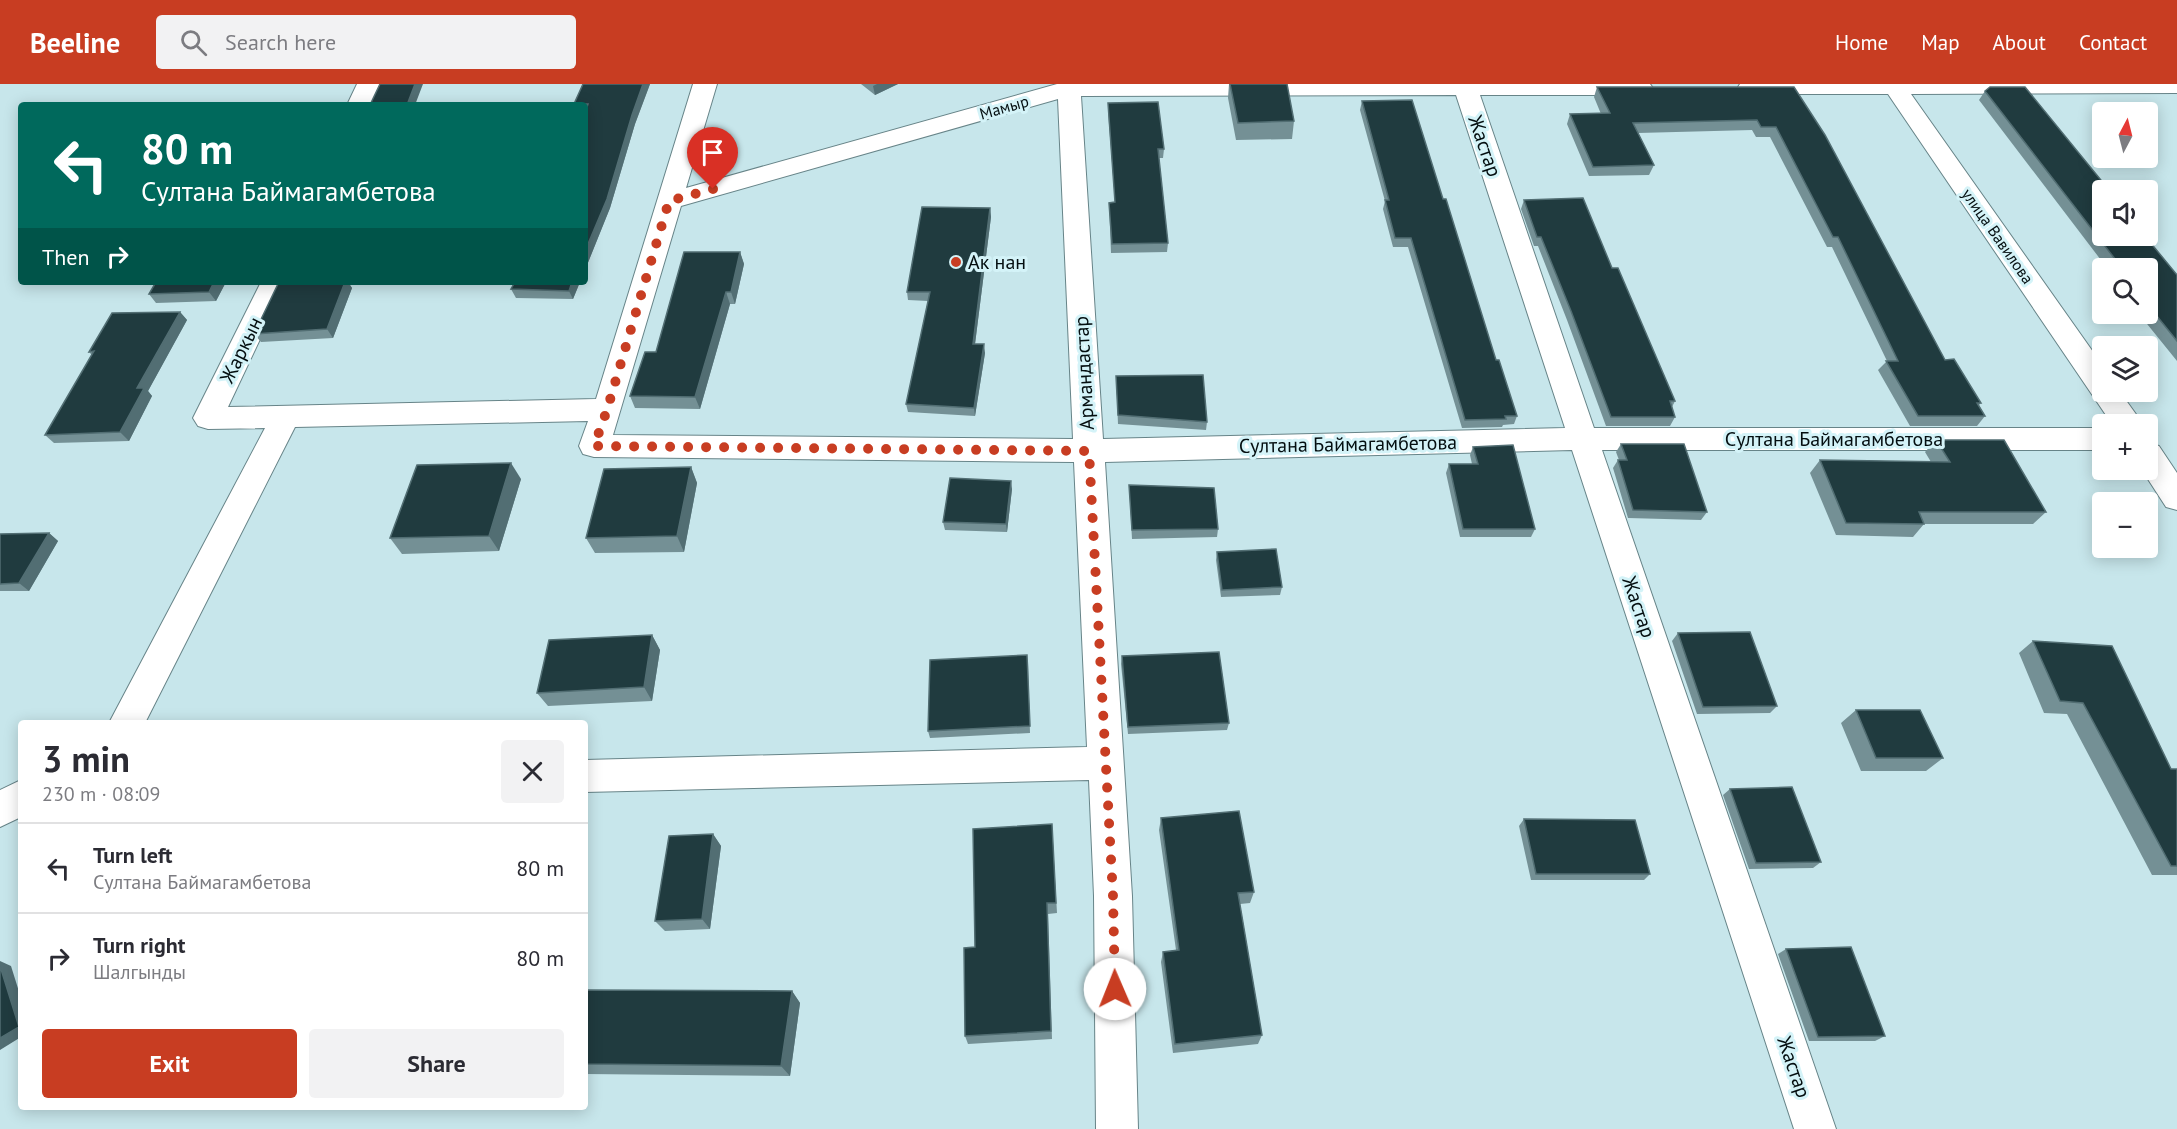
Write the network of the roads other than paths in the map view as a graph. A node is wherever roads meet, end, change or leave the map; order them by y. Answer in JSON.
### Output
{"nodes":[{"id":1,"x":369,"y":84,"type":"edge"},
{"id":2,"x":705,"y":84,"type":"edge"},
{"id":3,"x":1465,"y":86,"type":"edge"},
{"id":4,"x":1894,"y":86,"type":"edge"},
{"id":5,"x":2177,"y":86,"type":"edge"},
{"id":6,"x":1069,"y":87,"type":"edge"},
{"id":7,"x":1728,"y":87,"type":"edge"},
{"id":8,"x":1669,"y":88,"type":"edge"},
{"id":9,"x":360,"y":102,"type":"edge"},
{"id":10,"x":669,"y":201,"type":"junction"},
{"id":11,"x":273,"y":285,"type":"edge"},
{"id":12,"x":2092,"y":373,"type":"edge"},
{"id":13,"x":607,"y":410,"type":"junction"},
{"id":14,"x":286,"y":416,"type":"junction"},
{"id":15,"x":1583,"y":438,"type":"junction"},
{"id":16,"x":2092,"y":440,"type":"edge"},
{"id":17,"x":1089,"y":451,"type":"junction"},
{"id":18,"x":2158,"y":469,"type":"edge"},
{"id":19,"x":2177,"y":498,"type":"edge"},
{"id":20,"x":129,"y":720,"type":"edge"},
{"id":21,"x":1106,"y":763,"type":"junction"},
{"id":22,"x":588,"y":776,"type":"edge"},
{"id":23,"x":18,"y":799,"type":"edge"},
{"id":24,"x":0,"y":810,"type":"edge"},
{"id":25,"x":1117,"y":1129,"type":"edge"},
{"id":26,"x":1815,"y":1129,"type":"edge"}],
"edges":[{"from":1,"to":9,"type":"street"},
{"from":2,"to":10,"type":"street"},
{"from":3,"to":6,"type":"street","name":"Мамыр"},
{"from":3,"to":8,"type":"street","name":"Мамыр"},
{"from":3,"to":15,"type":"street","name":"Жастар"},
{"from":4,"to":5,"type":"street"},
{"from":4,"to":7,"type":"street"},
{"from":4,"to":12,"type":"street","name":"улица Вавилова"},
{"from":6,"to":10,"type":"street","name":"Мамыр"},
{"from":6,"to":17,"type":"street","name":"Армандастар"},
{"from":10,"to":13,"type":"street"},
{"from":11,"to":14,"type":"street","name":"Жаркын"},
{"from":13,"to":14,"type":"street"},
{"from":13,"to":17,"type":"street","name":"Султана Баймагамбетова"},
{"from":14,"to":20,"type":"street"},
{"from":15,"to":16,"type":"street","name":"Султана Баймагамбетова"},
{"from":15,"to":17,"type":"street","name":"Султана Баймагамбетова"},
{"from":15,"to":26,"type":"street","name":"Жастар"},
{"from":17,"to":21,"type":"street","name":"Армандастар"},
{"from":18,"to":19,"type":"street"},
{"from":21,"to":22,"type":"street"},
{"from":21,"to":25,"type":"street","name":"Армандастар"},
{"from":23,"to":24,"type":"street"}]}
